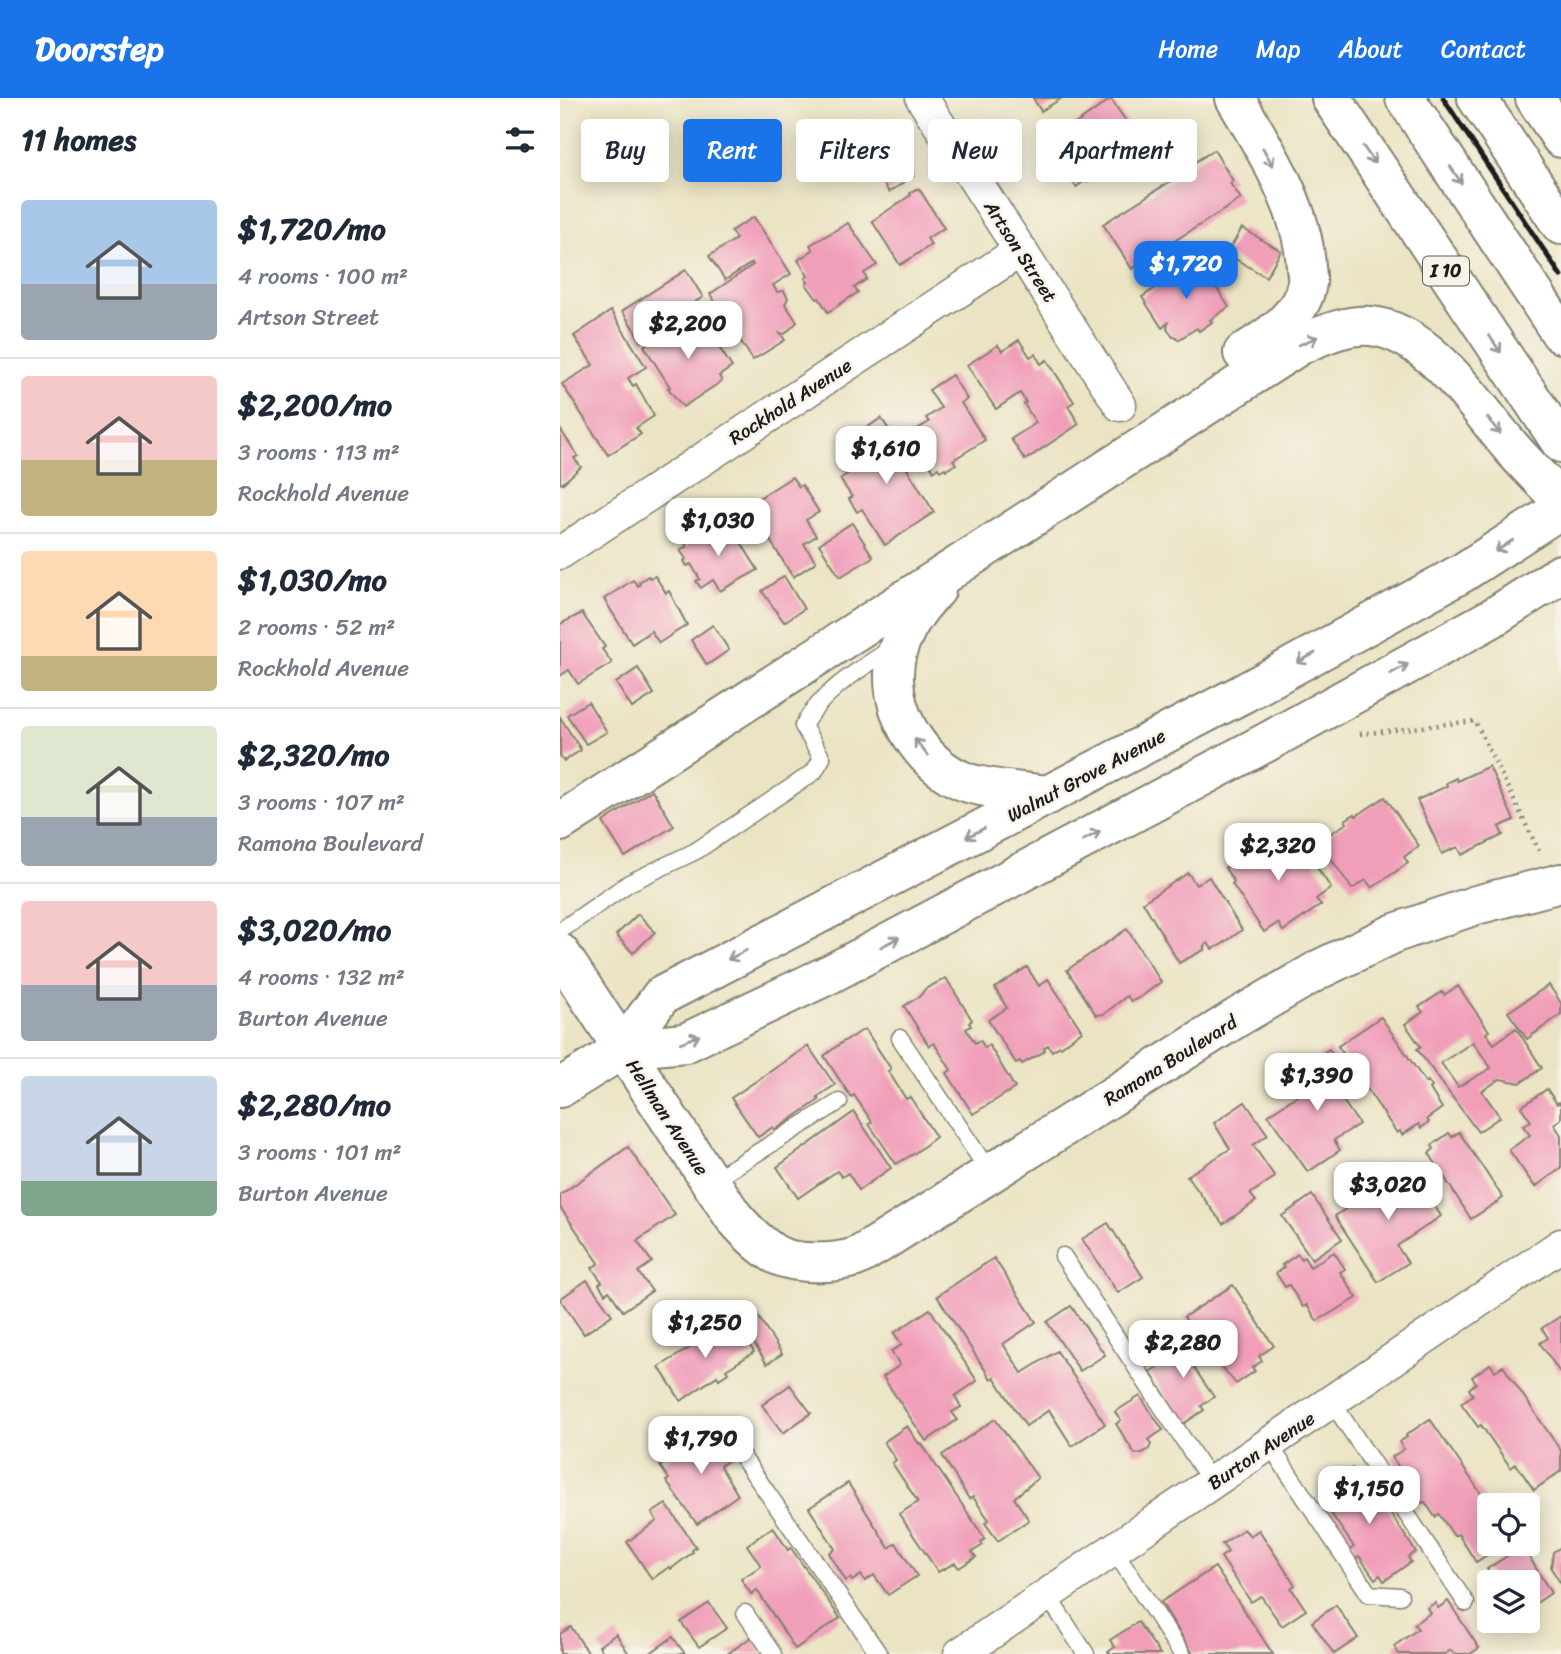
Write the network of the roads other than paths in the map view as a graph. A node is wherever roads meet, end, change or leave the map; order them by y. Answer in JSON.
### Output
{"nodes":[{"id":1,"x":922,"y":98,"type":"edge"},
{"id":2,"x":1234,"y":98,"type":"edge"},
{"id":3,"x":1331,"y":98,"type":"edge"},
{"id":4,"x":1405,"y":98,"type":"edge"},
{"id":5,"x":1477,"y":98,"type":"edge"},
{"id":6,"x":1535,"y":98,"type":"edge"},
{"id":7,"x":1561,"y":138,"type":"edge"},
{"id":8,"x":1561,"y":225,"type":"edge"},
{"id":9,"x":1021,"y":250,"type":"junction"},
{"id":10,"x":1561,"y":334,"type":"edge"},
{"id":11,"x":1120,"y":405,"type":"dead end"},
{"id":12,"x":1561,"y":443,"type":"edge"},
{"id":13,"x":1548,"y":487,"type":"edge"},
{"id":14,"x":1561,"y":509,"type":"edge"},
{"id":15,"x":560,"y":552,"type":"edge"},
{"id":16,"x":962,"y":564,"type":"junction"},
{"id":17,"x":1561,"y":574,"type":"edge"},
{"id":18,"x":901,"y":642,"type":"junction"},
{"id":19,"x":1048,"y":795,"type":"junction"},
{"id":20,"x":560,"y":799,"type":"edge"},
{"id":21,"x":560,"y":822,"type":"edge"},
{"id":22,"x":1561,"y":883,"type":"edge"},
{"id":23,"x":560,"y":931,"type":"edge"},
{"id":24,"x":560,"y":953,"type":"edge"},
{"id":25,"x":900,"y":1038,"type":"dead end"},
{"id":26,"x":623,"y":1049,"type":"junction"},
{"id":27,"x":560,"y":1088,"type":"edge"},
{"id":28,"x":839,"y":1102,"type":"dead end"},
{"id":29,"x":990,"y":1173,"type":"junction"},
{"id":30,"x":710,"y":1182,"type":"junction"},
{"id":31,"x":1561,"y":1245,"type":"edge"},
{"id":32,"x":1063,"y":1256,"type":"dead end"},
{"id":33,"x":794,"y":1261,"type":"joint"},
{"id":34,"x":1332,"y":1402,"type":"junction"},
{"id":35,"x":1269,"y":1444,"type":"junction"},
{"id":36,"x":741,"y":1455,"type":"dead end"},
{"id":37,"x":1212,"y":1483,"type":"junction"},
{"id":38,"x":1114,"y":1550,"type":"junction"},
{"id":39,"x":1047,"y":1595,"type":"junction"},
{"id":40,"x":1400,"y":1596,"type":"dead end"},
{"id":41,"x":1466,"y":1604,"type":"dead end"},
{"id":42,"x":745,"y":1613,"type":"dead end"},
{"id":43,"x":773,"y":1654,"type":"edge"},
{"id":44,"x":879,"y":1654,"type":"edge"},
{"id":45,"x":960,"y":1654,"type":"edge"},
{"id":46,"x":1086,"y":1654,"type":"edge"},
{"id":47,"x":1182,"y":1654,"type":"edge"}],
"edges":[{"from":1,"to":9,"type":"street","name":"Artson Street"},
{"from":2,"to":20,"type":"main road","one_way":true},
{"from":3,"to":12,"type":"main road","number":"I 10","one_way":true},
{"from":4,"to":10,"type":"main road","one_way":true},
{"from":5,"to":8,"type":"main road"},
{"from":6,"to":7,"type":"main road"},
{"from":9,"to":11,"type":"street","name":"Artson Street"},
{"from":9,"to":15,"type":"street","name":"Rockhold Avenue"},
{"from":16,"to":13,"type":"main road","one_way":true},
{"from":14,"to":19,"type":"main road","name":"Walnut Grove Avenue","one_way":true},
{"from":16,"to":18,"type":"main road"},
{"from":16,"to":21,"type":"main road"},
{"from":26,"to":17,"type":"main road","name":"Walnut Grove Avenue","one_way":true},
{"from":19,"to":18,"type":"main road","one_way":true},
{"from":18,"to":23,"type":"lane"},
{"from":19,"to":26,"type":"main road","name":"Walnut Grove Avenue","one_way":true},
{"from":22,"to":29,"type":"main road","name":"Ramona Boulevard"},
{"from":24,"to":26,"type":"main road","name":"Hellman Avenue"},
{"from":25,"to":29,"type":"lane"},
{"from":26,"to":27,"type":"main road","name":"Walnut Grove Avenue"},
{"from":26,"to":30,"type":"main road","name":"Hellman Avenue"},
{"from":28,"to":30,"type":"lane"},
{"from":29,"to":33,"type":"main road","name":"Ramona Boulevard"},
{"from":30,"to":33,"type":"main road","name":"Hellman Avenue"},
{"from":31,"to":34,"type":"street","name":"Burton Avenue"},
{"from":32,"to":37,"type":"lane"},
{"from":34,"to":35,"type":"street","name":"Burton Avenue"},
{"from":34,"to":41,"type":"lane"},
{"from":35,"to":37,"type":"street","name":"Burton Avenue"},
{"from":35,"to":40,"type":"lane"},
{"from":36,"to":44,"type":"lane"},
{"from":37,"to":38,"type":"street","name":"Burton Avenue"},
{"from":38,"to":39,"type":"street","name":"Burton Avenue"},
{"from":38,"to":47,"type":"lane"},
{"from":39,"to":45,"type":"street","name":"Burton Avenue"},
{"from":39,"to":46,"type":"lane"},
{"from":42,"to":43,"type":"lane"}]}
